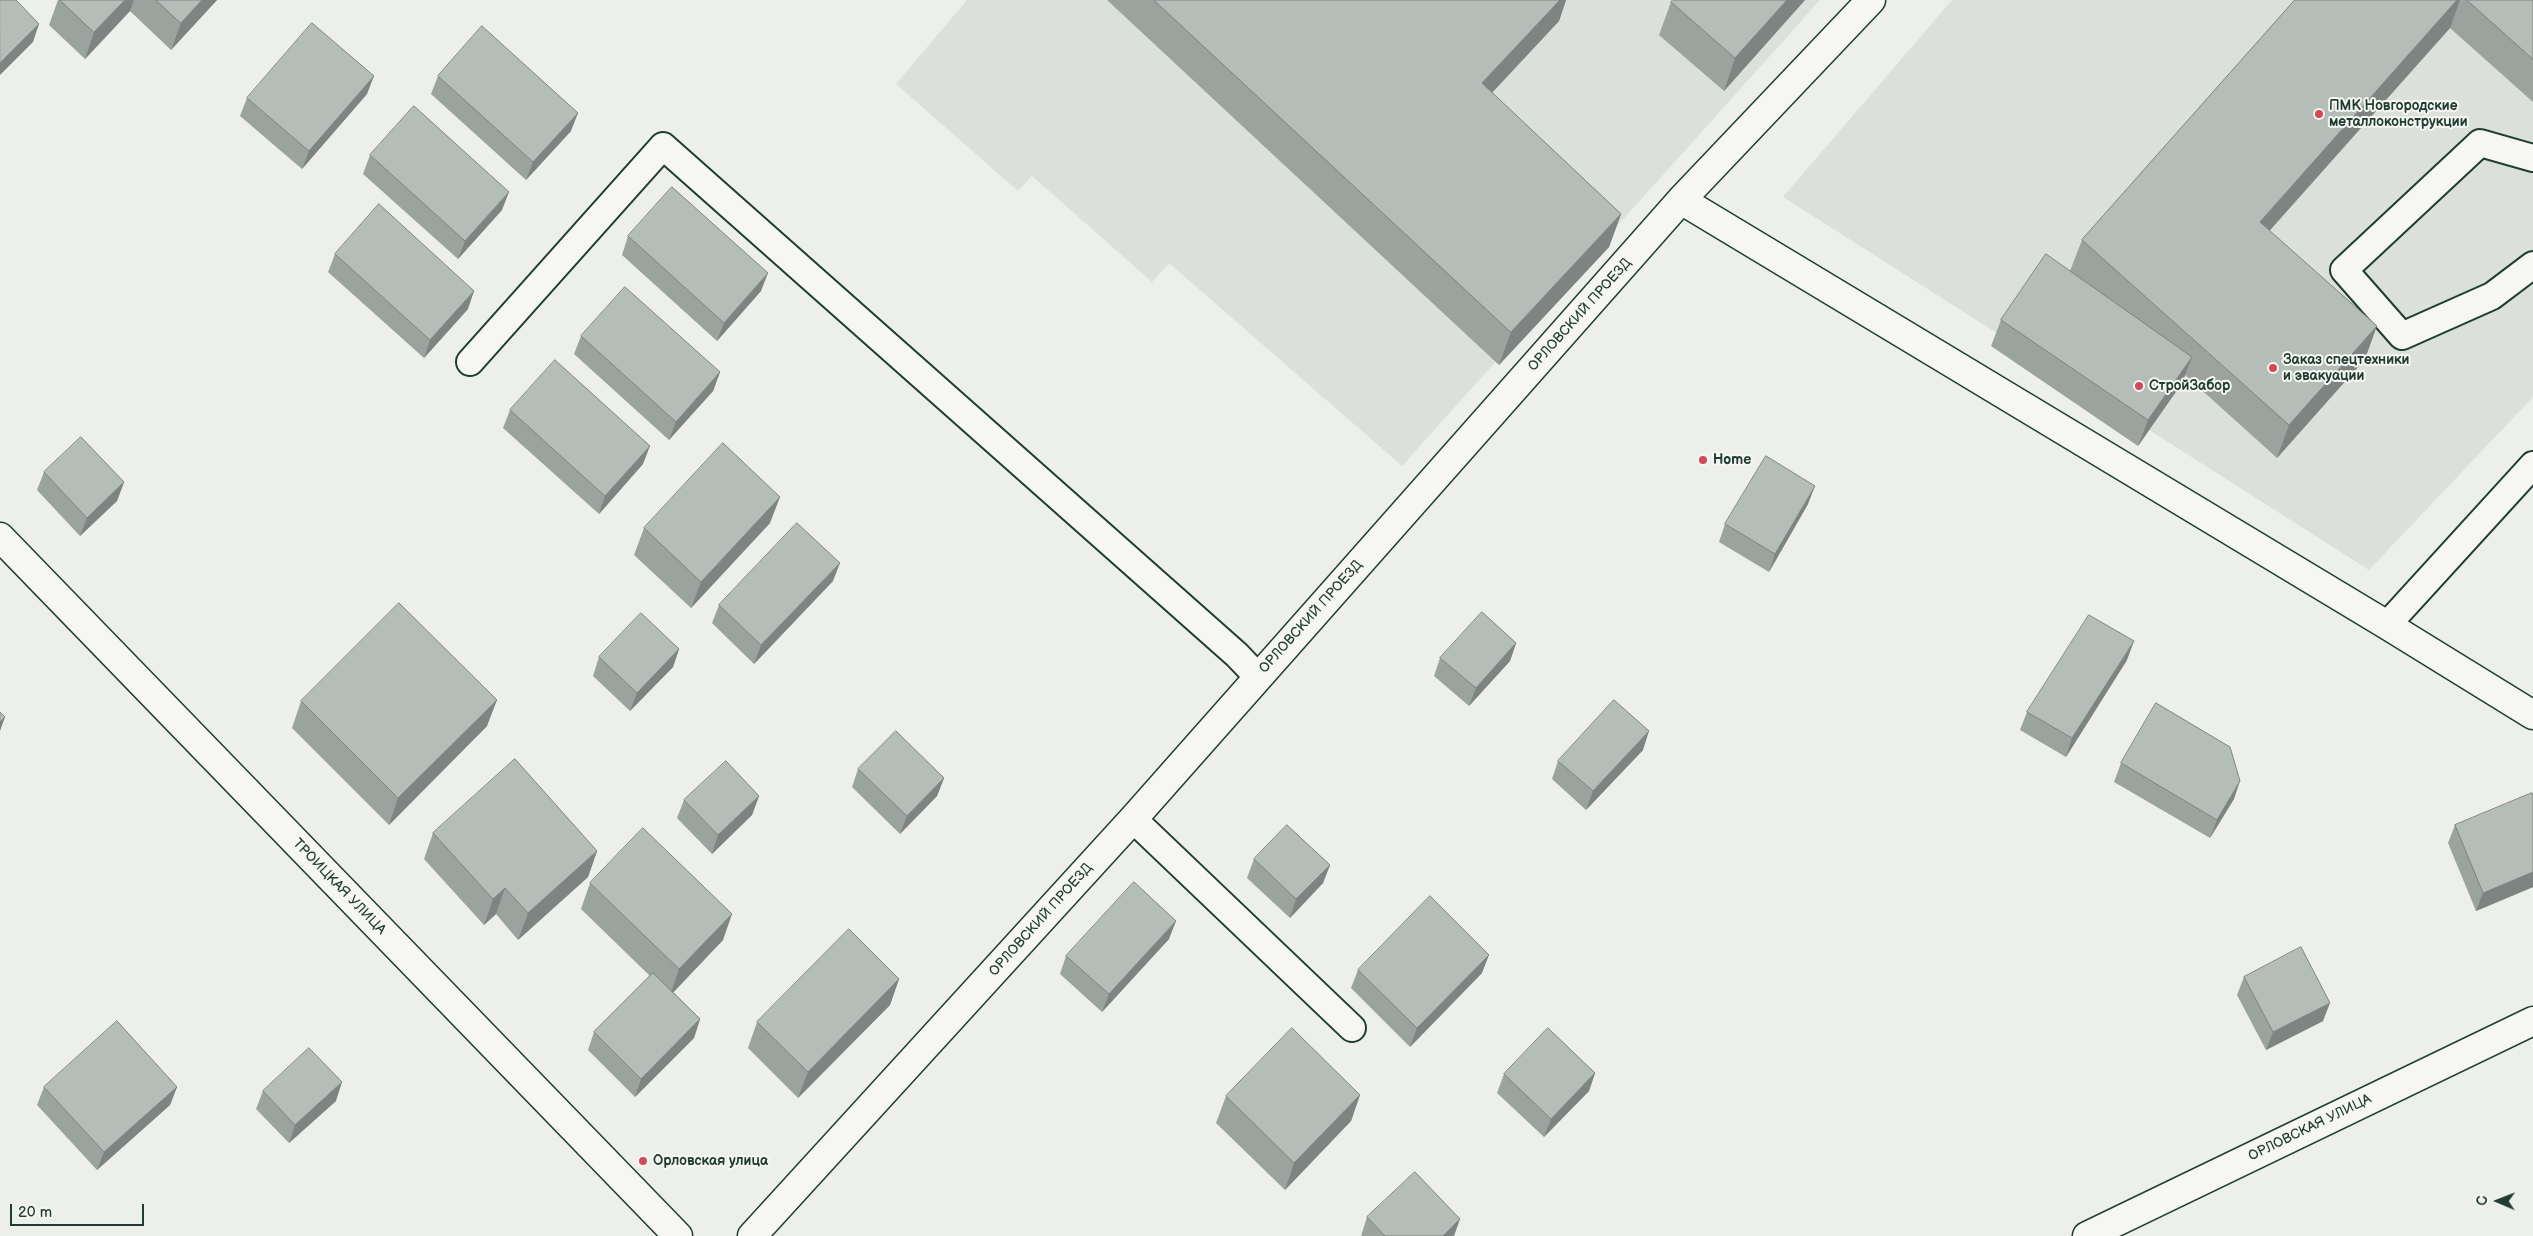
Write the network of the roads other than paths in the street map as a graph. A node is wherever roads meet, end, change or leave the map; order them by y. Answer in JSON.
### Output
{"nodes":[{"id":1,"x":1871,"y":0,"type":"edge"},
{"id":2,"x":2533,"y":158,"type":"edge"},
{"id":3,"x":1682,"y":200,"type":"junction"},
{"id":4,"x":2533,"y":266,"type":"edge"},
{"id":5,"x":470,"y":362,"type":"dead end"},
{"id":6,"x":2533,"y":465,"type":"edge"},
{"id":7,"x":0,"y":537,"type":"edge"},
{"id":8,"x":2387,"y":625,"type":"junction"},
{"id":9,"x":1258,"y":677,"type":"junction"},
{"id":10,"x":2533,"y":715,"type":"edge"},
{"id":11,"x":1133,"y":819,"type":"junction"},
{"id":12,"x":2533,"y":1020,"type":"edge"},
{"id":13,"x":1352,"y":1028,"type":"dead end"},
{"id":14,"x":678,"y":1236,"type":"edge"},
{"id":15,"x":752,"y":1236,"type":"edge"},
{"id":16,"x":2087,"y":1236,"type":"edge"}],
"edges":[{"from":1,"to":3,"type":"street","name":"ОРЛОВСКИЙ ПРОЕЗД"},
{"from":2,"to":4,"type":"lane"},
{"from":3,"to":8,"type":"street"},
{"from":3,"to":9,"type":"street","name":"ОРЛОВСКИЙ ПРОЕЗД"},
{"from":5,"to":9,"type":"lane"},
{"from":6,"to":8,"type":"lane"},
{"from":7,"to":14,"type":"street","name":"ТРОИЦКАЯ УЛИЦА"},
{"from":8,"to":10,"type":"street"},
{"from":9,"to":11,"type":"street","name":"ОРЛОВСКИЙ ПРОЕЗД"},
{"from":11,"to":13,"type":"lane"},
{"from":11,"to":15,"type":"street","name":"ОРЛОВСКИЙ ПРОЕЗД"},
{"from":12,"to":16,"type":"street","name":"ОРЛОВСКАЯ УЛИЦА"}]}
